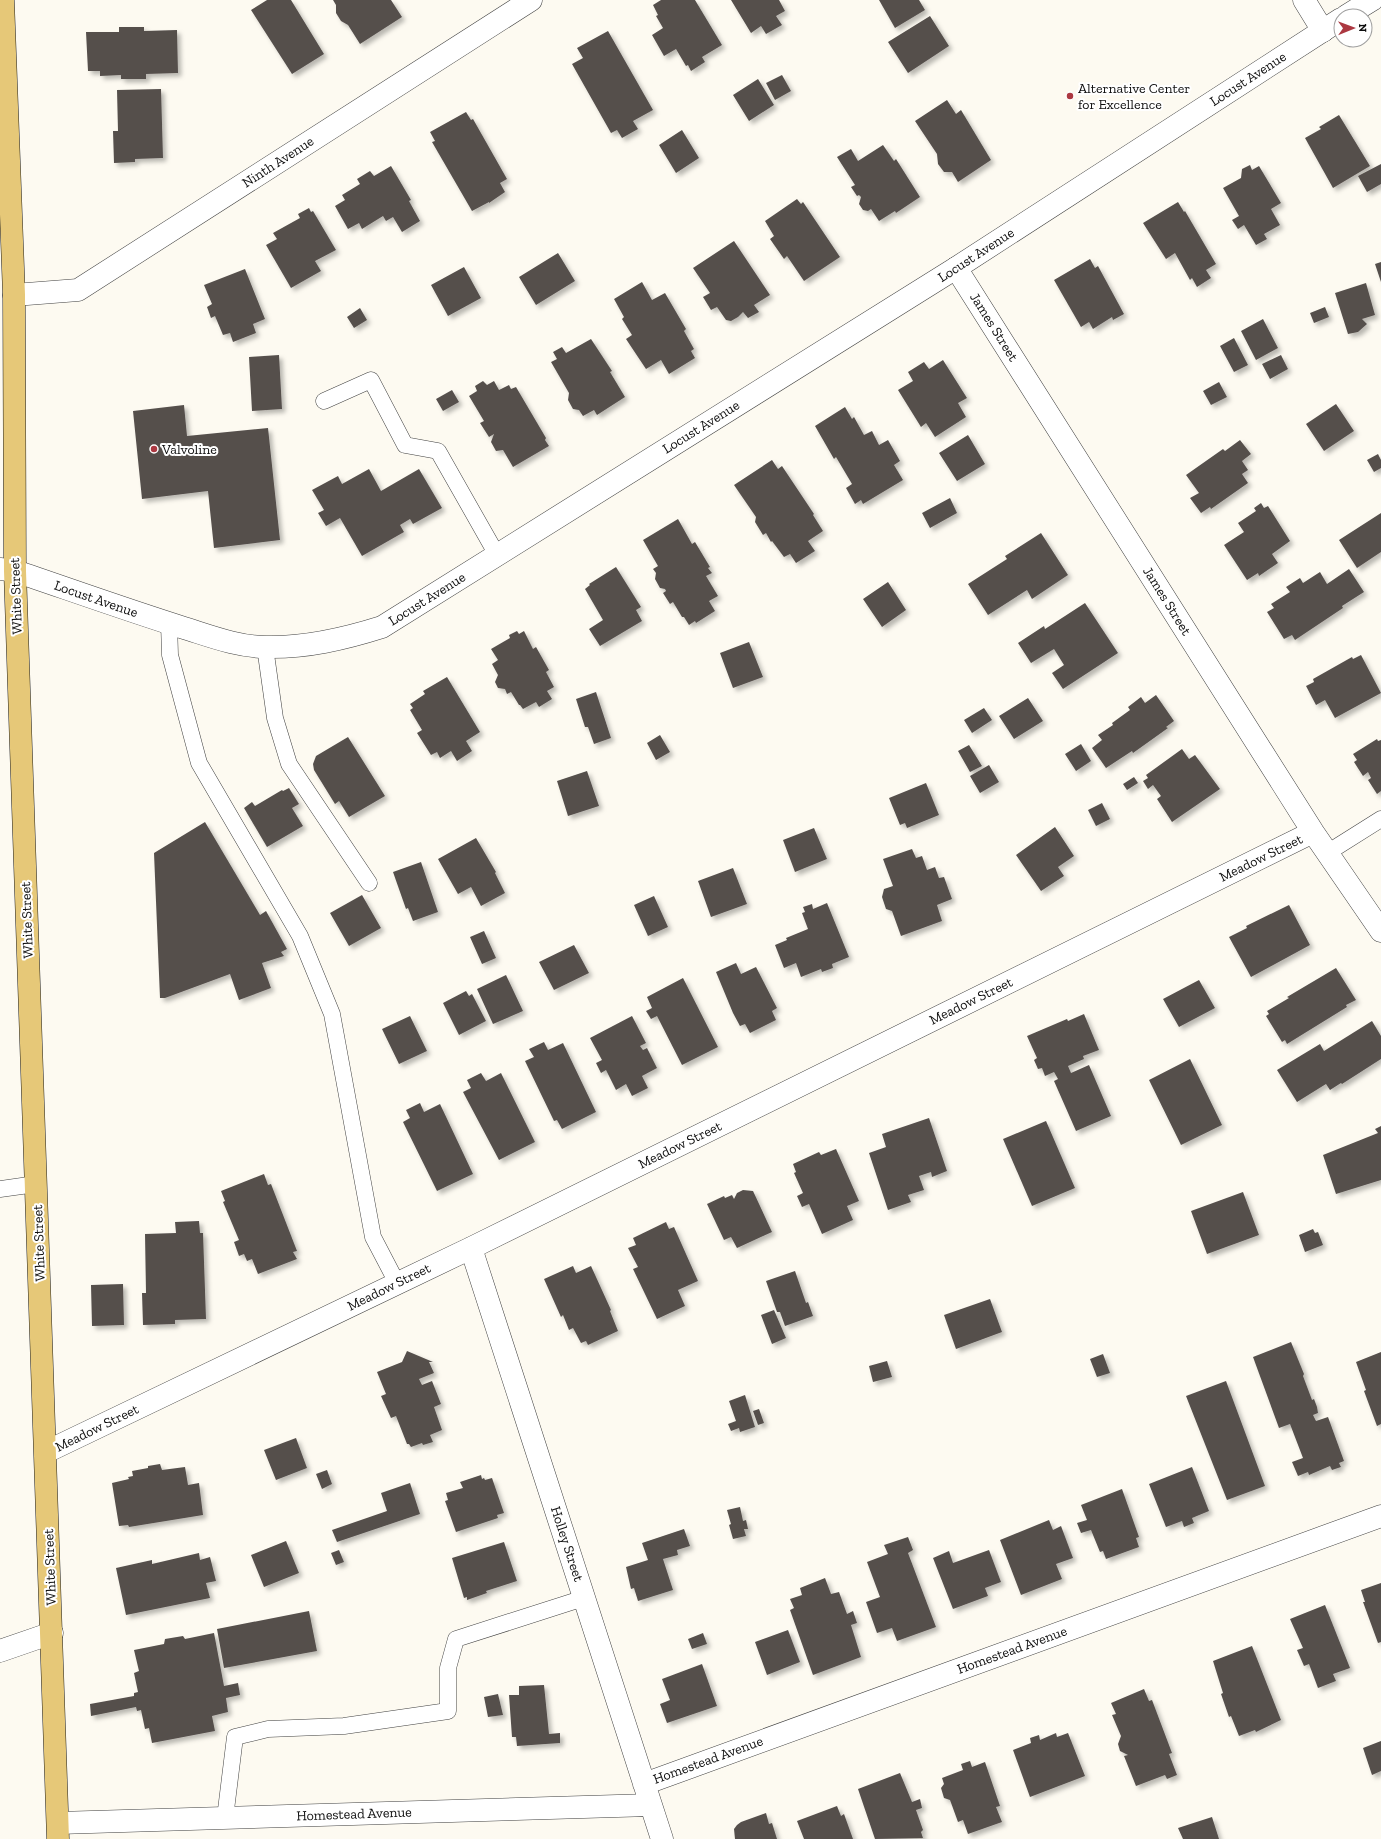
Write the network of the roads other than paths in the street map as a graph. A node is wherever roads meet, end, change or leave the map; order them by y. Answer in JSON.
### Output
{"nodes":[{"id":1,"x":3,"y":0,"type":"edge"},
{"id":2,"x":531,"y":0,"type":"edge"},
{"id":3,"x":1304,"y":0,"type":"edge"},
{"id":4,"x":1372,"y":0,"type":"edge"},
{"id":5,"x":1359,"y":8,"type":"edge"},
{"id":6,"x":1332,"y":25,"type":"edge"},
{"id":7,"x":3,"y":110,"type":"edge"},
{"id":8,"x":956,"y":268,"type":"junction"},
{"id":9,"x":14,"y":295,"type":"junction"},
{"id":10,"x":324,"y":402,"type":"dead end"},
{"id":11,"x":497,"y":555,"type":"junction"},
{"id":12,"x":7,"y":570,"type":"edge"},
{"id":13,"x":169,"y":623,"type":"junction"},
{"id":14,"x":265,"y":648,"type":"junction"},
{"id":15,"x":1381,"y":819,"type":"edge"},
{"id":16,"x":1312,"y":832,"type":"junction"},
{"id":17,"x":1327,"y":853,"type":"junction"},
{"id":18,"x":369,"y":883,"type":"dead end"},
{"id":19,"x":1381,"y":931,"type":"edge"},
{"id":20,"x":36,"y":1184,"type":"junction"},
{"id":21,"x":0,"y":1189,"type":"edge"},
{"id":22,"x":472,"y":1248,"type":"junction"},
{"id":23,"x":398,"y":1284,"type":"junction"},
{"id":24,"x":46,"y":1452,"type":"junction"},
{"id":25,"x":1381,"y":1516,"type":"edge"},
{"id":26,"x":584,"y":1598,"type":"junction"},
{"id":27,"x":52,"y":1633,"type":"junction"},
{"id":28,"x":0,"y":1651,"type":"edge"},
{"id":29,"x":644,"y":1784,"type":"junction"},
{"id":30,"x":651,"y":1805,"type":"junction"},
{"id":31,"x":225,"y":1818,"type":"junction"},
{"id":32,"x":58,"y":1831,"type":"edge"},
{"id":33,"x":662,"y":1839,"type":"edge"}],
"edges":[{"from":1,"to":7,"type":"main road","name":"White Street"},
{"from":2,"to":9,"type":"street","name":"Ninth Avenue"},
{"from":3,"to":6,"type":"street"},
{"from":4,"to":5,"type":"street"},
{"from":6,"to":8,"type":"street","name":"Locust Avenue"},
{"from":7,"to":9,"type":"main road","name":"White Street"},
{"from":8,"to":11,"type":"street","name":"Locust Avenue"},
{"from":8,"to":16,"type":"street","name":"James Street"},
{"from":9,"to":12,"type":"main road","name":"White Street"},
{"from":10,"to":11,"type":"lane"},
{"from":11,"to":14,"type":"street","name":"Locust Avenue"},
{"from":12,"to":13,"type":"street","name":"Locust Avenue"},
{"from":12,"to":20,"type":"main road","name":"White Street"},
{"from":13,"to":14,"type":"street","name":"Locust Avenue"},
{"from":13,"to":23,"type":"lane"},
{"from":14,"to":18,"type":"lane"},
{"from":15,"to":17,"type":"lane"},
{"from":16,"to":17,"type":"street","name":"James Street"},
{"from":16,"to":22,"type":"street","name":"Meadow Street"},
{"from":17,"to":19,"type":"street","name":"James Street"},
{"from":20,"to":21,"type":"lane"},
{"from":20,"to":24,"type":"main road","name":"White Street"},
{"from":22,"to":23,"type":"street","name":"Meadow Street"},
{"from":22,"to":26,"type":"street","name":"Holley Street"},
{"from":23,"to":24,"type":"street","name":"Meadow Street"},
{"from":24,"to":27,"type":"main road","name":"White Street"},
{"from":25,"to":29,"type":"street","name":"Homestead Avenue"},
{"from":26,"to":29,"type":"street","name":"Holley Street"},
{"from":26,"to":31,"type":"lane"},
{"from":27,"to":28,"type":"street"},
{"from":27,"to":32,"type":"main road","name":"White Street"},
{"from":29,"to":30,"type":"street","name":"Holley Street"},
{"from":30,"to":31,"type":"street","name":"Homestead Avenue"},
{"from":30,"to":33,"type":"street","name":"Holley Street"},
{"from":31,"to":32,"type":"street","name":"Homestead Avenue"}]}
